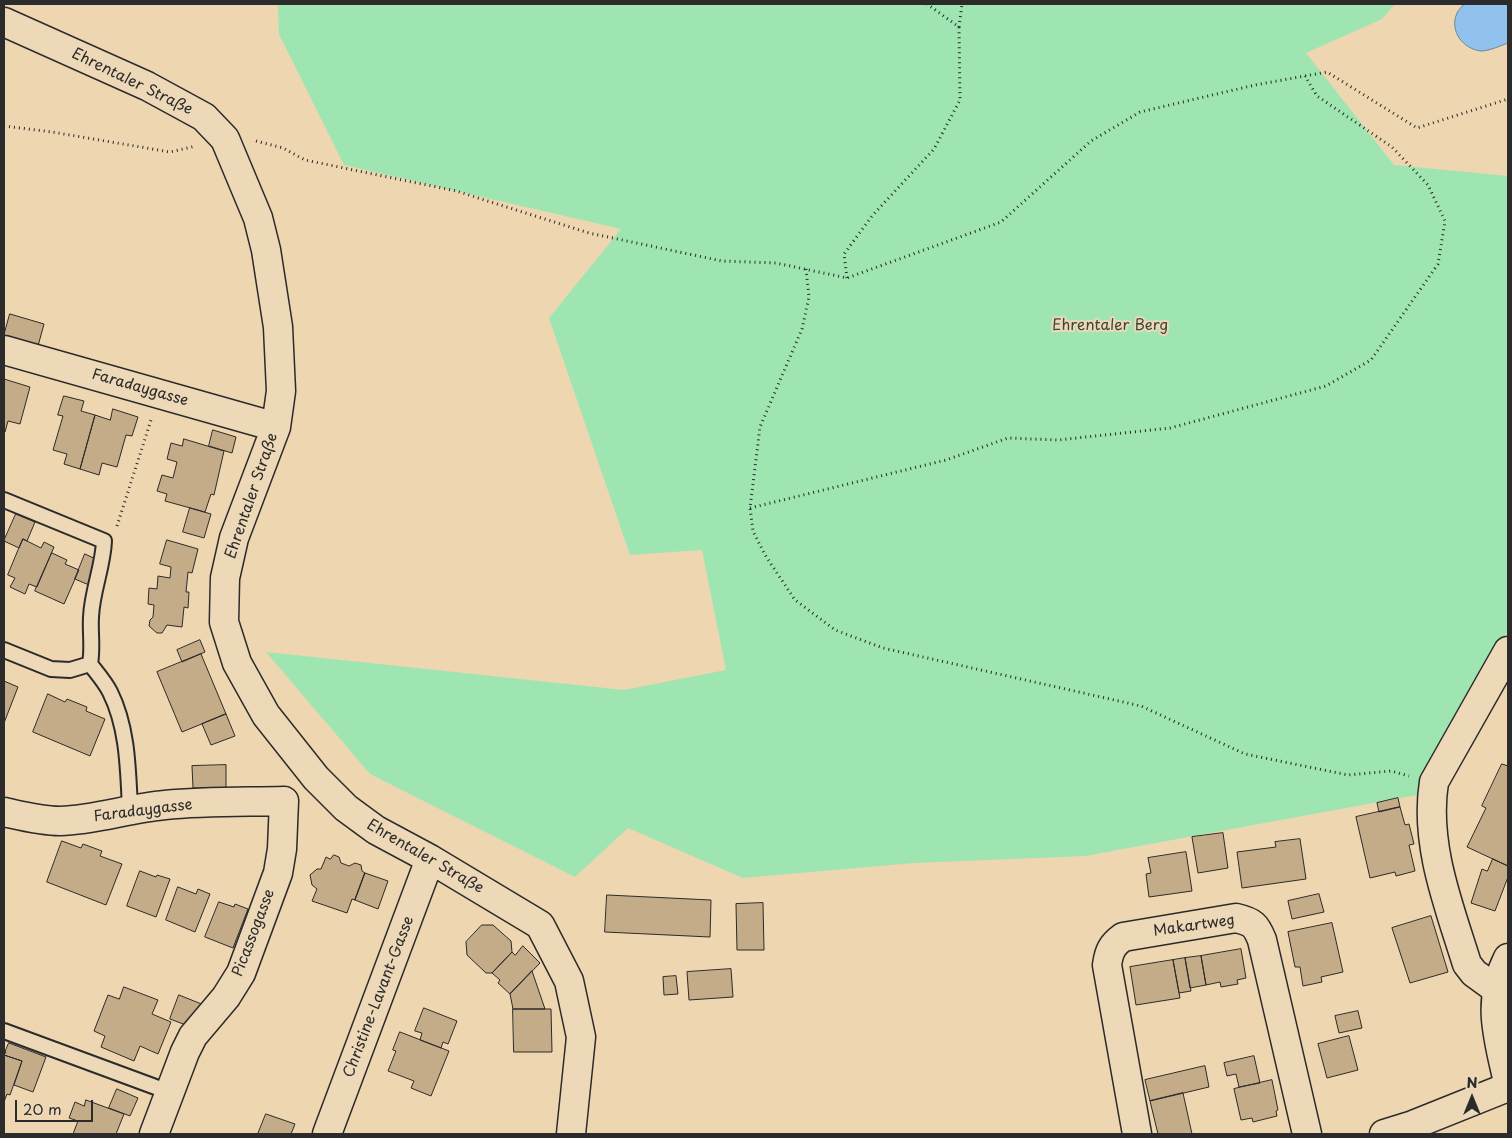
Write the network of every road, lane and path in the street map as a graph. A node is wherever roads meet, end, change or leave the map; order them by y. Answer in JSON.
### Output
{"nodes":[{"id":1,"x":928,"y":4,"type":"edge"},
{"id":2,"x":962,"y":4,"type":"edge"},
{"id":3,"x":4,"y":22,"type":"edge"},
{"id":4,"x":959,"y":27,"type":"junction"},
{"id":5,"x":1305,"y":76,"type":"junction"},
{"id":6,"x":1508,"y":99,"type":"edge"},
{"id":7,"x":4,"y":126,"type":"edge"},
{"id":8,"x":225,"y":139,"type":"junction"},
{"id":9,"x":806,"y":268,"type":"junction"},
{"id":10,"x":847,"y":278,"type":"junction"},
{"id":11,"x":4,"y":350,"type":"edge"},
{"id":12,"x":160,"y":394,"type":"junction"},
{"id":13,"x":276,"y":426,"type":"junction"},
{"id":14,"x":4,"y":500,"type":"edge"},
{"id":15,"x":750,"y":508,"type":"junction"},
{"id":16,"x":104,"y":541,"type":"junction"},
{"id":17,"x":4,"y":650,"type":"edge"},
{"id":18,"x":1508,"y":651,"type":"edge"},
{"id":19,"x":90,"y":664,"type":"junction"},
{"id":20,"x":316,"y":778,"type":"junction"},
{"id":21,"x":1434,"y":782,"type":"junction"},
{"id":22,"x":284,"y":801,"type":"junction"},
{"id":23,"x":130,"y":809,"type":"junction"},
{"id":24,"x":4,"y":812,"type":"edge"},
{"id":25,"x":430,"y":859,"type":"junction"},
{"id":26,"x":1508,"y":958,"type":"edge"},
{"id":27,"x":1496,"y":989,"type":"junction"},
{"id":28,"x":4,"y":1031,"type":"edge"},
{"id":29,"x":1508,"y":1082,"type":"edge"},
{"id":30,"x":1508,"y":1087,"type":"edge"},
{"id":31,"x":169,"y":1092,"type":"junction"},
{"id":32,"x":154,"y":1134,"type":"edge"},
{"id":33,"x":327,"y":1134,"type":"edge"},
{"id":34,"x":571,"y":1134,"type":"edge"},
{"id":35,"x":1137,"y":1134,"type":"edge"},
{"id":36,"x":1307,"y":1134,"type":"edge"},
{"id":37,"x":1384,"y":1134,"type":"edge"}],
"edges":[{"from":1,"to":4,"type":"path"},
{"from":2,"to":4,"type":"path"},
{"from":3,"to":8,"type":"street","name":"Ehrentaler Straße"},
{"from":4,"to":10,"type":"path"},
{"from":5,"to":6,"type":"path"},
{"from":5,"to":10,"type":"path"},
{"from":5,"to":15,"type":"path"},
{"from":7,"to":8,"type":"path"},
{"from":8,"to":9,"type":"path"},
{"from":8,"to":13,"type":"street","name":"Ehrentaler Straße"},
{"from":9,"to":10,"type":"path"},
{"from":9,"to":15,"type":"path"},
{"from":11,"to":12,"type":"street","name":"Faradaygasse"},
{"from":12,"to":13,"type":"street","name":"Faradaygasse"},
{"from":12,"to":16,"type":"path"},
{"from":13,"to":20,"type":"street","name":"Ehrentaler Straße"},
{"from":14,"to":16,"type":"lane"},
{"from":15,"to":21,"type":"path"},
{"from":16,"to":19,"type":"lane"},
{"from":17,"to":19,"type":"lane"},
{"from":18,"to":21,"type":"street"},
{"from":19,"to":23,"type":"lane"},
{"from":20,"to":22,"type":"street"},
{"from":20,"to":25,"type":"street","name":"Ehrentaler Straße"},
{"from":21,"to":27,"type":"street"},
{"from":22,"to":23,"type":"street","name":"Faradaygasse"},
{"from":22,"to":31,"type":"street","name":"Picassogasse"},
{"from":23,"to":24,"type":"street","name":"Faradaygasse"},
{"from":25,"to":33,"type":"street","name":"Christine-Lavant-Gasse"},
{"from":25,"to":34,"type":"street","name":"Ehrentaler Straße"},
{"from":26,"to":27,"type":"street"},
{"from":27,"to":29,"type":"street"},
{"from":28,"to":31,"type":"lane"},
{"from":30,"to":37,"type":"street"},
{"from":31,"to":32,"type":"street","name":"Picassogasse"},
{"from":35,"to":36,"type":"street","name":"Makartweg"}]}
